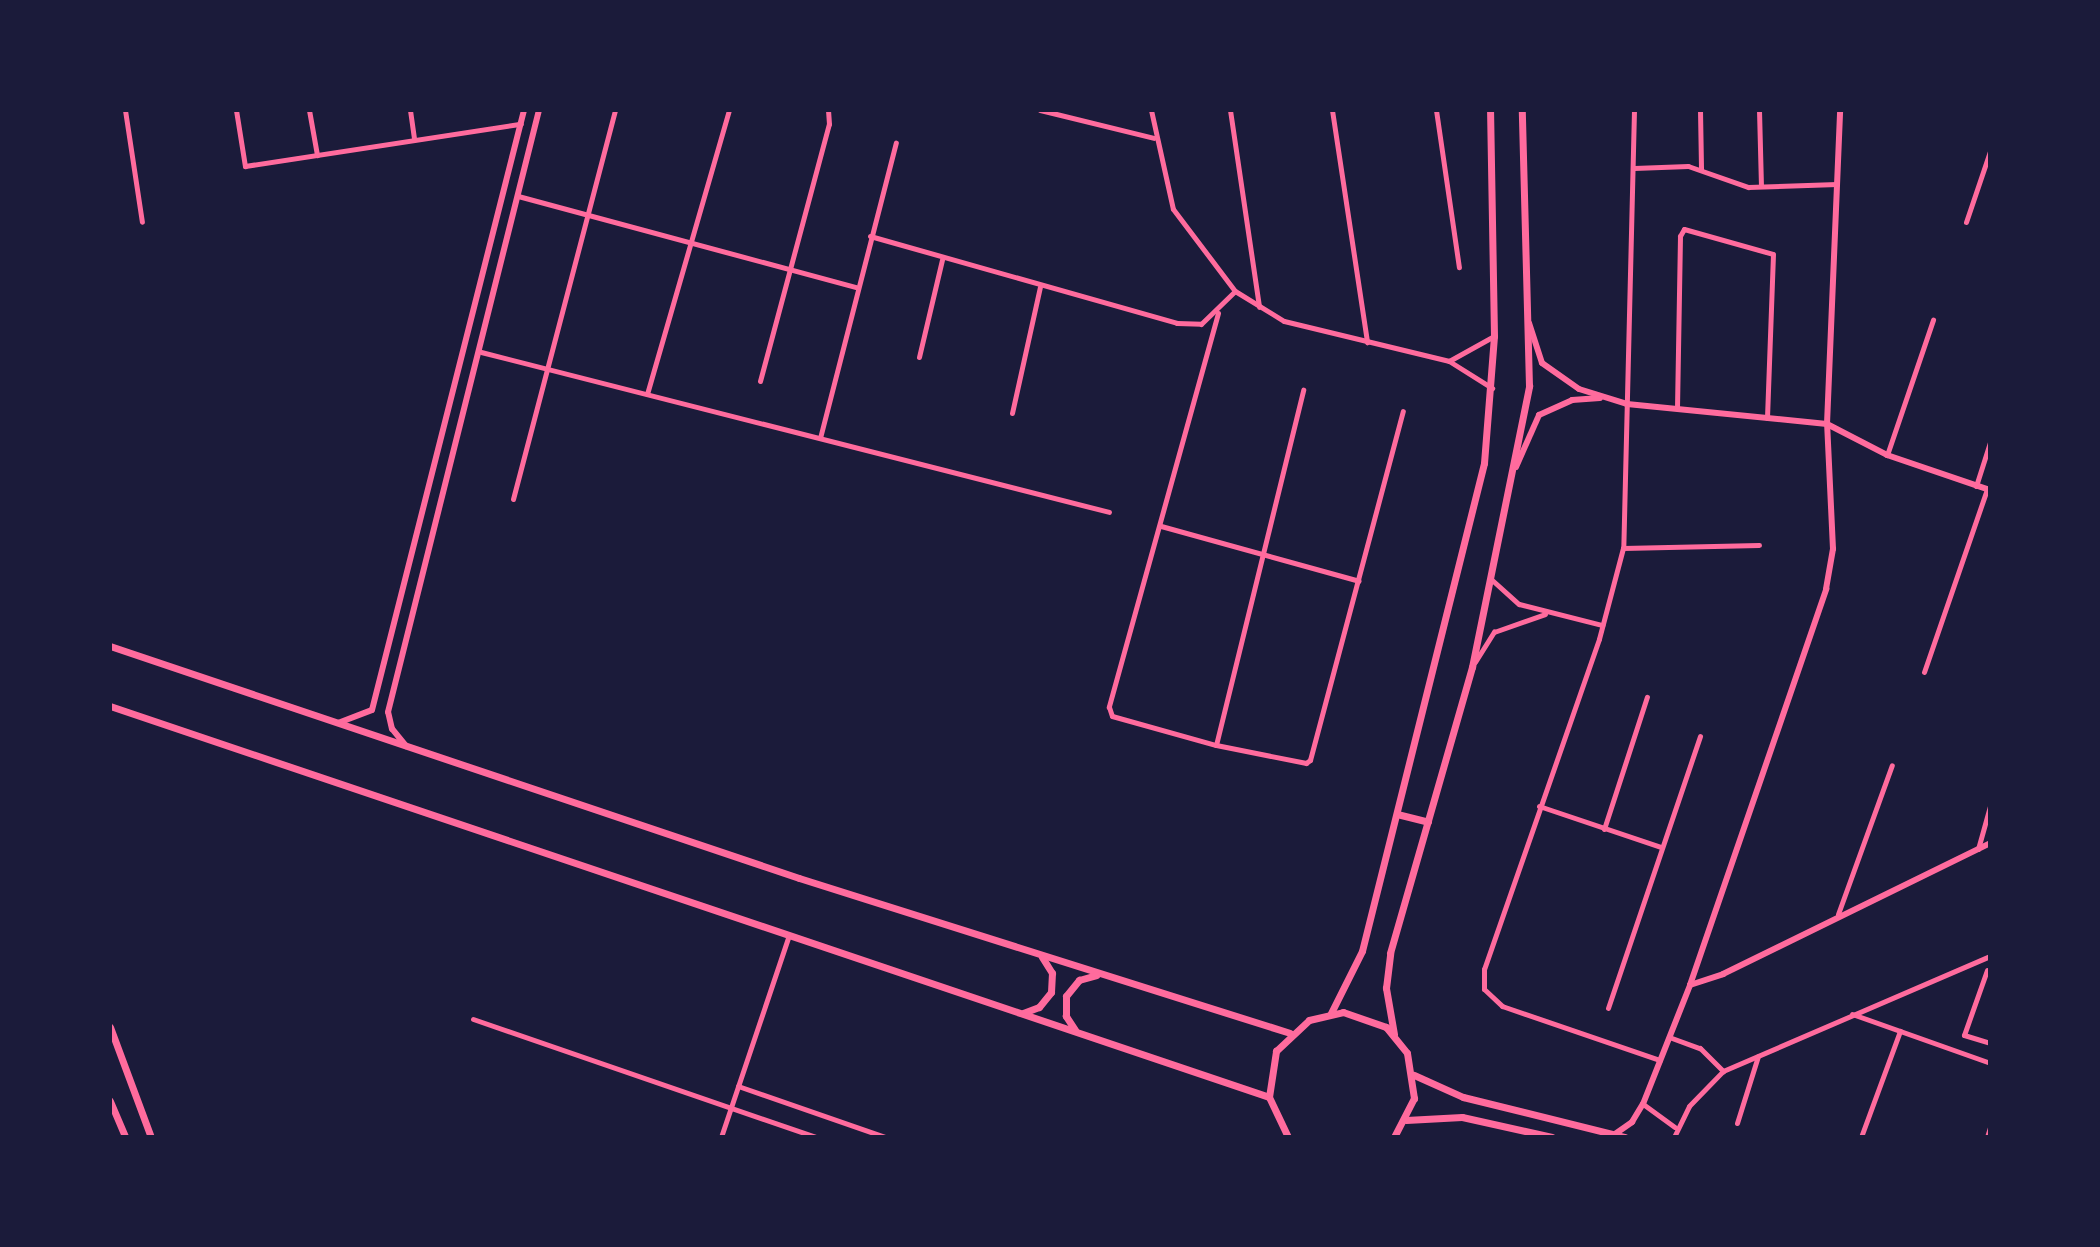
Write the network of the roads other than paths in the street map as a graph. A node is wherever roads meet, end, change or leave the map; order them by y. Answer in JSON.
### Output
{"nodes":[{"id":1,"x":125,"y":110,"type":"edge"},
{"id":2,"x":236,"y":110,"type":"edge"},
{"id":3,"x":309,"y":110,"type":"edge"},
{"id":4,"x":410,"y":110,"type":"edge"},
{"id":5,"x":524,"y":110,"type":"edge"},
{"id":6,"x":539,"y":110,"type":"edge"},
{"id":7,"x":615,"y":110,"type":"edge"},
{"id":8,"x":729,"y":110,"type":"edge"},
{"id":9,"x":828,"y":110,"type":"edge"},
{"id":10,"x":1040,"y":110,"type":"edge"},
{"id":11,"x":1151,"y":110,"type":"edge"},
{"id":12,"x":1230,"y":110,"type":"edge"},
{"id":13,"x":1332,"y":110,"type":"edge"},
{"id":14,"x":1436,"y":110,"type":"edge"},
{"id":15,"x":1490,"y":110,"type":"edge"},
{"id":16,"x":1522,"y":110,"type":"edge"},
{"id":17,"x":1634,"y":110,"type":"edge"},
{"id":18,"x":1700,"y":110,"type":"edge"},
{"id":19,"x":1759,"y":110,"type":"edge"},
{"id":20,"x":1840,"y":110,"type":"edge"},
{"id":21,"x":536,"y":122,"type":"junction"},
{"id":22,"x":521,"y":124,"type":"junction"},
{"id":23,"x":1154,"y":138,"type":"junction"},
{"id":24,"x":414,"y":140,"type":"junction"},
{"id":25,"x":896,"y":143,"type":"dead end"},
{"id":26,"x":1990,"y":151,"type":"edge"},
{"id":27,"x":317,"y":155,"type":"junction"},
{"id":28,"x":1634,"y":168,"type":"junction"},
{"id":29,"x":1701,"y":169,"type":"junction"},
{"id":30,"x":1837,"y":184,"type":"junction"},
{"id":31,"x":1761,"y":185,"type":"junction"},
{"id":32,"x":518,"y":196,"type":"junction"},
{"id":33,"x":588,"y":215,"type":"junction"},
{"id":34,"x":142,"y":222,"type":"dead end"},
{"id":35,"x":1966,"y":222,"type":"dead end"},
{"id":36,"x":870,"y":236,"type":"junction"},
{"id":37,"x":690,"y":242,"type":"junction"},
{"id":38,"x":942,"y":260,"type":"junction"},
{"id":39,"x":1459,"y":267,"type":"dead end"},
{"id":40,"x":790,"y":269,"type":"junction"},
{"id":41,"x":856,"y":287,"type":"junction"},
{"id":42,"x":1040,"y":287,"type":"junction"},
{"id":43,"x":1235,"y":291,"type":"junction"},
{"id":44,"x":1259,"y":307,"type":"junction"},
{"id":45,"x":1218,"y":313,"type":"junction"},
{"id":46,"x":1933,"y":320,"type":"dead end"},
{"id":47,"x":1529,"y":323,"type":"junction"},
{"id":48,"x":1494,"y":336,"type":"junction"},
{"id":49,"x":1367,"y":342,"type":"junction"},
{"id":50,"x":466,"y":348,"type":"junction"},
{"id":51,"x":481,"y":352,"type":"junction"},
{"id":52,"x":919,"y":357,"type":"dead end"},
{"id":53,"x":1449,"y":361,"type":"junction"},
{"id":54,"x":546,"y":369,"type":"junction"},
{"id":55,"x":760,"y":381,"type":"dead end"},
{"id":56,"x":1493,"y":389,"type":"junction"},
{"id":57,"x":1303,"y":390,"type":"dead end"},
{"id":58,"x":647,"y":394,"type":"junction"},
{"id":59,"x":1608,"y":398,"type":"junction"},
{"id":60,"x":1627,"y":404,"type":"junction"},
{"id":61,"x":1677,"y":408,"type":"junction"},
{"id":62,"x":1403,"y":411,"type":"dead end"},
{"id":63,"x":1012,"y":413,"type":"dead end"},
{"id":64,"x":1767,"y":419,"type":"junction"},
{"id":65,"x":1827,"y":424,"type":"junction"},
{"id":66,"x":820,"y":438,"type":"junction"},
{"id":67,"x":1990,"y":442,"type":"edge"},
{"id":68,"x":1887,"y":455,"type":"junction"},
{"id":69,"x":1516,"y":467,"type":"junction"},
{"id":70,"x":1976,"y":486,"type":"junction"},
{"id":71,"x":1988,"y":490,"type":"edge"},
{"id":72,"x":513,"y":499,"type":"dead end"},
{"id":73,"x":1109,"y":512,"type":"dead end"},
{"id":74,"x":1161,"y":526,"type":"junction"},
{"id":75,"x":1759,"y":545,"type":"dead end"},
{"id":76,"x":1623,"y":548,"type":"junction"},
{"id":77,"x":1262,"y":555,"type":"junction"},
{"id":78,"x":1492,"y":580,"type":"junction"},
{"id":79,"x":1359,"y":581,"type":"junction"},
{"id":80,"x":1546,"y":614,"type":"junction"},
{"id":81,"x":1602,"y":625,"type":"junction"},
{"id":82,"x":110,"y":646,"type":"edge"},
{"id":83,"x":1472,"y":667,"type":"junction"},
{"id":84,"x":1924,"y":672,"type":"dead end"},
{"id":85,"x":1647,"y":697,"type":"dead end"},
{"id":86,"x":110,"y":706,"type":"edge"},
{"id":87,"x":334,"y":723,"type":"junction"},
{"id":88,"x":1700,"y":736,"type":"dead end"},
{"id":89,"x":1216,"y":745,"type":"junction"},
{"id":90,"x":407,"y":748,"type":"junction"},
{"id":91,"x":1892,"y":765,"type":"dead end"},
{"id":92,"x":1539,"y":806,"type":"junction"},
{"id":93,"x":1990,"y":806,"type":"edge"},
{"id":94,"x":1397,"y":814,"type":"junction"},
{"id":95,"x":1428,"y":822,"type":"junction"},
{"id":96,"x":1604,"y":829,"type":"junction"},
{"id":97,"x":1990,"y":843,"type":"edge"},
{"id":98,"x":1661,"y":847,"type":"junction"},
{"id":99,"x":1978,"y":849,"type":"junction"},
{"id":100,"x":1838,"y":914,"type":"junction"},
{"id":101,"x":789,"y":935,"type":"junction"},
{"id":102,"x":1990,"y":956,"type":"edge"},
{"id":103,"x":1042,"y":957,"type":"junction"},
{"id":104,"x":1987,"y":970,"type":"dead end"},
{"id":105,"x":1098,"y":975,"type":"junction"},
{"id":106,"x":1690,"y":985,"type":"junction"},
{"id":107,"x":1608,"y":1008,"type":"dead end"},
{"id":108,"x":1020,"y":1013,"type":"junction"},
{"id":109,"x":1331,"y":1013,"type":"junction"},
{"id":110,"x":1852,"y":1014,"type":"junction"},
{"id":111,"x":473,"y":1019,"type":"dead end"},
{"id":112,"x":110,"y":1027,"type":"edge"},
{"id":113,"x":1900,"y":1031,"type":"junction"},
{"id":114,"x":1076,"y":1032,"type":"junction"},
{"id":115,"x":1290,"y":1033,"type":"junction"},
{"id":116,"x":1394,"y":1034,"type":"junction"},
{"id":117,"x":1669,"y":1037,"type":"junction"},
{"id":118,"x":1990,"y":1043,"type":"edge"},
{"id":119,"x":1758,"y":1056,"type":"junction"},
{"id":120,"x":1660,"y":1060,"type":"junction"},
{"id":121,"x":1990,"y":1063,"type":"edge"},
{"id":122,"x":1723,"y":1071,"type":"junction"},
{"id":123,"x":1414,"y":1075,"type":"junction"},
{"id":124,"x":738,"y":1086,"type":"junction"},
{"id":125,"x":1269,"y":1097,"type":"junction"},
{"id":126,"x":110,"y":1101,"type":"edge"},
{"id":127,"x":1643,"y":1104,"type":"junction"},
{"id":128,"x":731,"y":1107,"type":"junction"},
{"id":129,"x":1406,"y":1120,"type":"junction"},
{"id":130,"x":1737,"y":1123,"type":"dead end"},
{"id":131,"x":1675,"y":1127,"type":"junction"},
{"id":132,"x":1990,"y":1127,"type":"edge"},
{"id":133,"x":1615,"y":1134,"type":"junction"},
{"id":134,"x":125,"y":1137,"type":"edge"},
{"id":135,"x":151,"y":1137,"type":"edge"},
{"id":136,"x":721,"y":1137,"type":"edge"},
{"id":137,"x":816,"y":1137,"type":"edge"},
{"id":138,"x":885,"y":1137,"type":"edge"},
{"id":139,"x":1288,"y":1137,"type":"edge"},
{"id":140,"x":1394,"y":1137,"type":"edge"},
{"id":141,"x":1552,"y":1137,"type":"edge"},
{"id":142,"x":1625,"y":1137,"type":"edge"},
{"id":143,"x":1674,"y":1137,"type":"edge"},
{"id":144,"x":1861,"y":1137,"type":"edge"},
{"id":145,"x":1987,"y":1137,"type":"edge"}],
"edges":[{"from":1,"to":34,"type":"street"},
{"from":2,"to":27,"type":"street"},
{"from":3,"to":27,"type":"street"},
{"from":4,"to":24,"type":"street"},
{"from":5,"to":22,"type":"street"},
{"from":6,"to":21,"type":"street"},
{"from":7,"to":33,"type":"street"},
{"from":8,"to":37,"type":"street"},
{"from":9,"to":40,"type":"street"},
{"from":10,"to":23,"type":"street"},
{"from":11,"to":23,"type":"street"},
{"from":12,"to":44,"type":"street"},
{"from":13,"to":49,"type":"street"},
{"from":14,"to":39,"type":"street"},
{"from":15,"to":48,"type":"main road"},
{"from":16,"to":47,"type":"main road"},
{"from":17,"to":28,"type":"street"},
{"from":18,"to":29,"type":"street"},
{"from":19,"to":31,"type":"street"},
{"from":20,"to":30,"type":"street"},
{"from":21,"to":22,"type":"street"},
{"from":21,"to":32,"type":"street"},
{"from":22,"to":24,"type":"street"},
{"from":22,"to":50,"type":"street"},
{"from":23,"to":43,"type":"street"},
{"from":24,"to":27,"type":"street"},
{"from":25,"to":36,"type":"street"},
{"from":26,"to":35,"type":"street"},
{"from":28,"to":29,"type":"street"},
{"from":28,"to":60,"type":"street"},
{"from":29,"to":31,"type":"street"},
{"from":30,"to":31,"type":"street"},
{"from":30,"to":65,"type":"street"},
{"from":32,"to":33,"type":"street"},
{"from":32,"to":51,"type":"street"},
{"from":33,"to":37,"type":"street"},
{"from":33,"to":54,"type":"street"},
{"from":36,"to":38,"type":"street"},
{"from":36,"to":41,"type":"street"},
{"from":37,"to":40,"type":"street"},
{"from":37,"to":58,"type":"street"},
{"from":38,"to":42,"type":"street"},
{"from":38,"to":52,"type":"street"},
{"from":40,"to":41,"type":"street"},
{"from":40,"to":55,"type":"street"},
{"from":41,"to":66,"type":"street"},
{"from":42,"to":45,"type":"street"},
{"from":42,"to":63,"type":"street"},
{"from":43,"to":44,"type":"street"},
{"from":43,"to":45,"type":"street"},
{"from":44,"to":49,"type":"street"},
{"from":45,"to":74,"type":"street"},
{"from":46,"to":68,"type":"street"},
{"from":47,"to":59,"type":"street"},
{"from":47,"to":69,"type":"main road"},
{"from":48,"to":53,"type":"street"},
{"from":48,"to":56,"type":"main road"},
{"from":49,"to":53,"type":"street"},
{"from":50,"to":51,"type":"street"},
{"from":50,"to":87,"type":"street"},
{"from":51,"to":54,"type":"street"},
{"from":51,"to":90,"type":"street"},
{"from":53,"to":56,"type":"street"},
{"from":54,"to":58,"type":"street"},
{"from":54,"to":72,"type":"street"},
{"from":56,"to":94,"type":"main road"},
{"from":57,"to":77,"type":"street"},
{"from":58,"to":66,"type":"street"},
{"from":59,"to":60,"type":"street"},
{"from":59,"to":69,"type":"street"},
{"from":60,"to":61,"type":"street"},
{"from":60,"to":76,"type":"street"},
{"from":61,"to":64,"type":"street"},
{"from":61,"to":64,"type":"street"},
{"from":62,"to":79,"type":"street"},
{"from":64,"to":65,"type":"street"},
{"from":65,"to":68,"type":"street"},
{"from":65,"to":106,"type":"street"},
{"from":66,"to":73,"type":"street"},
{"from":67,"to":70,"type":"street"},
{"from":68,"to":70,"type":"street"},
{"from":69,"to":78,"type":"main road"},
{"from":70,"to":71,"type":"street"},
{"from":71,"to":84,"type":"street"},
{"from":74,"to":77,"type":"street"},
{"from":74,"to":89,"type":"street"},
{"from":75,"to":76,"type":"street"},
{"from":76,"to":81,"type":"street"},
{"from":77,"to":79,"type":"street"},
{"from":77,"to":89,"type":"street"},
{"from":78,"to":80,"type":"street"},
{"from":78,"to":83,"type":"main road"},
{"from":79,"to":89,"type":"street"},
{"from":80,"to":81,"type":"street"},
{"from":80,"to":83,"type":"street"},
{"from":81,"to":92,"type":"street"},
{"from":82,"to":87,"type":"main road"},
{"from":83,"to":95,"type":"main road"},
{"from":85,"to":96,"type":"street"},
{"from":86,"to":101,"type":"main road"},
{"from":87,"to":90,"type":"main road"},
{"from":88,"to":98,"type":"street"},
{"from":90,"to":103,"type":"main road"},
{"from":91,"to":100,"type":"street"},
{"from":92,"to":96,"type":"street"},
{"from":92,"to":120,"type":"street"},
{"from":93,"to":99,"type":"street"},
{"from":94,"to":95,"type":"main road"},
{"from":94,"to":109,"type":"main road"},
{"from":95,"to":116,"type":"main road"},
{"from":96,"to":98,"type":"street"},
{"from":97,"to":99,"type":"street"},
{"from":98,"to":107,"type":"street"},
{"from":99,"to":100,"type":"street"},
{"from":100,"to":106,"type":"street"},
{"from":101,"to":108,"type":"main road"},
{"from":101,"to":124,"type":"street"},
{"from":102,"to":110,"type":"street"},
{"from":103,"to":105,"type":"main road"},
{"from":103,"to":108,"type":"main road"},
{"from":104,"to":118,"type":"street"},
{"from":105,"to":114,"type":"main road"},
{"from":105,"to":115,"type":"main road"},
{"from":106,"to":117,"type":"street"},
{"from":108,"to":114,"type":"main road"},
{"from":109,"to":115,"type":"main road"},
{"from":109,"to":116,"type":"main road"},
{"from":110,"to":113,"type":"street"},
{"from":110,"to":119,"type":"street"},
{"from":111,"to":128,"type":"street"},
{"from":112,"to":135,"type":"main road"},
{"from":113,"to":121,"type":"street"},
{"from":113,"to":144,"type":"street"},
{"from":114,"to":125,"type":"main road"},
{"from":115,"to":125,"type":"main road"},
{"from":116,"to":123,"type":"main road"},
{"from":117,"to":120,"type":"street"},
{"from":117,"to":122,"type":"street"},
{"from":119,"to":122,"type":"street"},
{"from":119,"to":130,"type":"street"},
{"from":120,"to":127,"type":"street"},
{"from":122,"to":131,"type":"street"},
{"from":123,"to":129,"type":"main road"},
{"from":123,"to":133,"type":"main road"},
{"from":124,"to":128,"type":"street"},
{"from":124,"to":138,"type":"street"},
{"from":125,"to":139,"type":"main road"},
{"from":126,"to":134,"type":"main road"},
{"from":127,"to":131,"type":"street"},
{"from":127,"to":133,"type":"street"},
{"from":128,"to":136,"type":"street"},
{"from":128,"to":137,"type":"street"},
{"from":129,"to":140,"type":"main road"},
{"from":129,"to":141,"type":"main road"},
{"from":131,"to":143,"type":"street"},
{"from":132,"to":145,"type":"street"},
{"from":133,"to":142,"type":"main road"}]}
